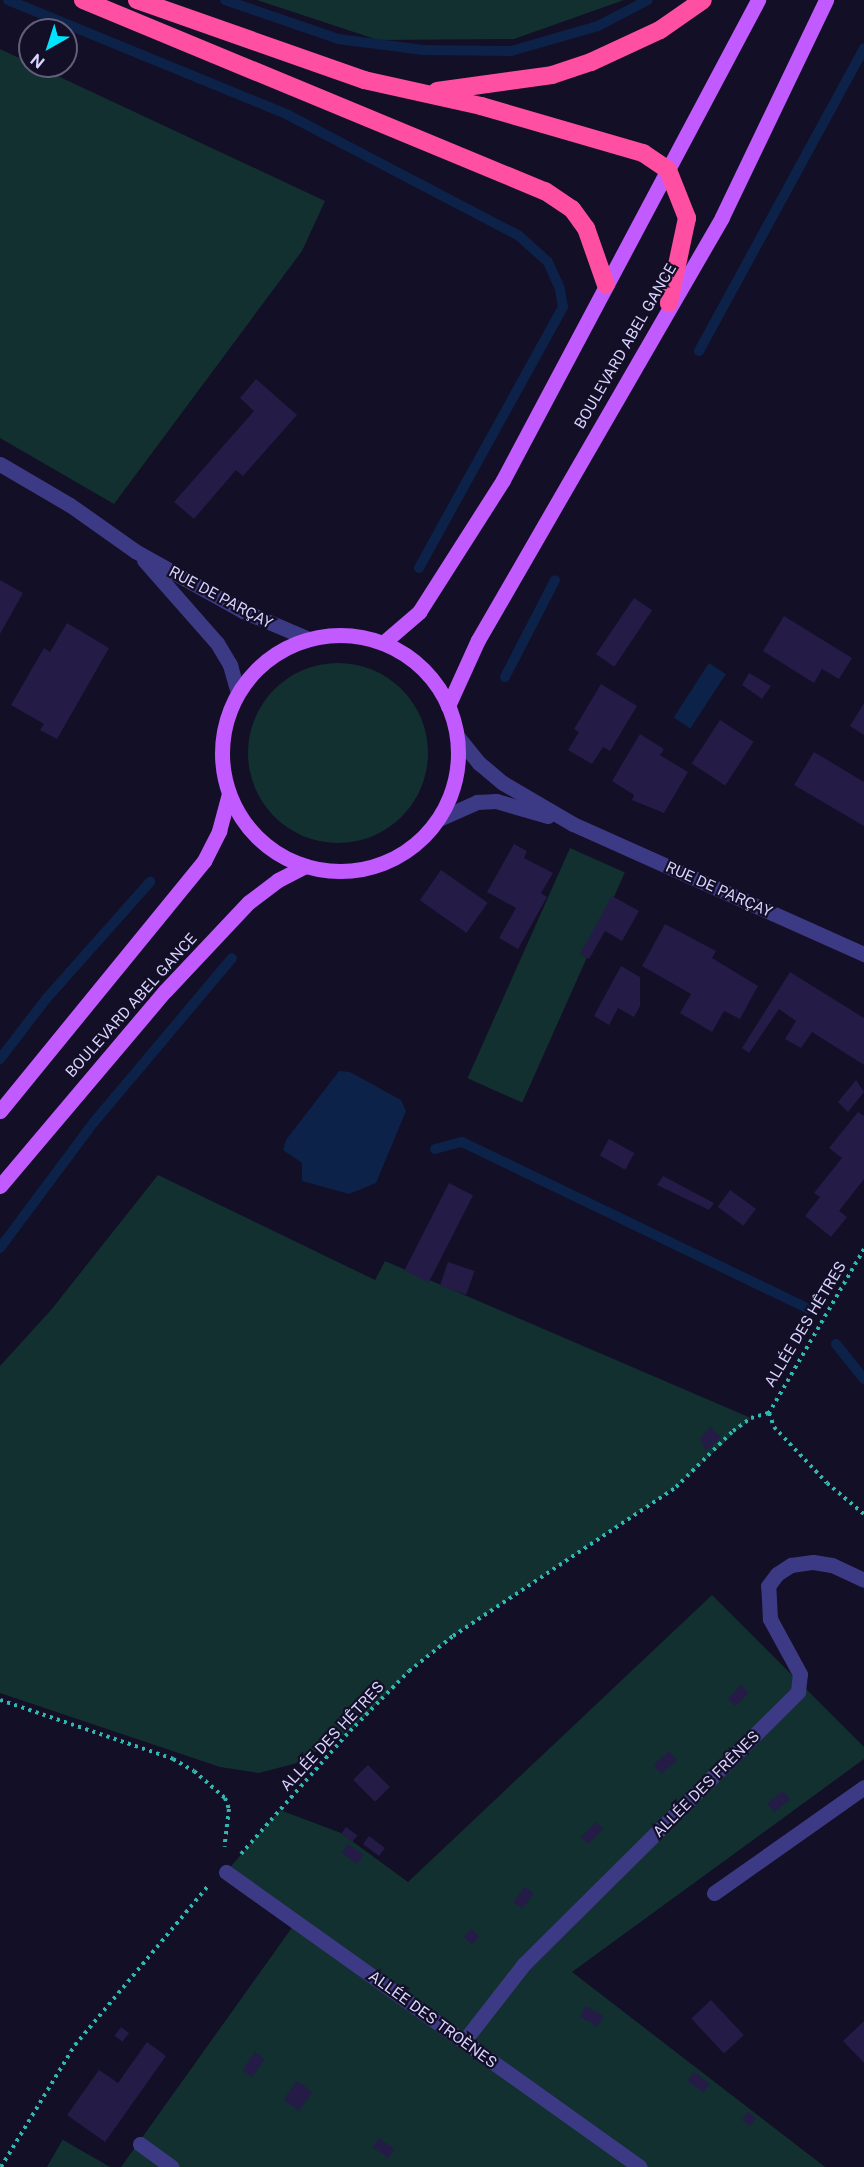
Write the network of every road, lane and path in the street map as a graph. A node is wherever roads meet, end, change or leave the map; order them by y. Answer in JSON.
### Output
{"nodes":[{"id":1,"x":83,"y":0,"type":"edge"},
{"id":2,"x":137,"y":0,"type":"edge"},
{"id":3,"x":703,"y":0,"type":"edge"},
{"id":4,"x":758,"y":0,"type":"edge"},
{"id":5,"x":826,"y":0,"type":"edge"},
{"id":6,"x":426,"y":93,"type":"junction"},
{"id":7,"x":668,"y":170,"type":"junction"},
{"id":8,"x":606,"y":285,"type":"junction"},
{"id":9,"x":669,"y":303,"type":"junction"},
{"id":10,"x":0,"y":464,"type":"edge"},
{"id":11,"x":135,"y":551,"type":"junction"},
{"id":12,"x":309,"y":639,"type":"junction"},
{"id":13,"x":383,"y":643,"type":"junction"},
{"id":14,"x":238,"y":693,"type":"junction"},
{"id":15,"x":448,"y":706,"type":"junction"},
{"id":16,"x":457,"y":736,"type":"junction"},
{"id":17,"x":229,"y":794,"type":"junction"},
{"id":18,"x":439,"y":819,"type":"junction"},
{"id":19,"x":573,"y":824,"type":"junction"},
{"id":20,"x":306,"y":866,"type":"junction"},
{"id":21,"x":864,"y":954,"type":"edge"},
{"id":22,"x":0,"y":1111,"type":"edge"},
{"id":23,"x":0,"y":1186,"type":"edge"},
{"id":24,"x":864,"y":1249,"type":"edge"},
{"id":25,"x":769,"y":1413,"type":"junction"},
{"id":26,"x":864,"y":1514,"type":"edge"},
{"id":27,"x":864,"y":1580,"type":"edge"},
{"id":28,"x":0,"y":1701,"type":"edge"},
{"id":29,"x":864,"y":1787,"type":"edge"},
{"id":30,"x":226,"y":1872,"type":"junction"},
{"id":31,"x":714,"y":1893,"type":"dead end"},
{"id":32,"x":464,"y":2041,"type":"junction"},
{"id":33,"x":140,"y":2144,"type":"dead end"},
{"id":34,"x":1,"y":2167,"type":"edge"},
{"id":35,"x":172,"y":2167,"type":"edge"},
{"id":36,"x":640,"y":2167,"type":"edge"}],
"edges":[{"from":1,"to":8,"type":"highway"},
{"from":2,"to":6,"type":"highway"},
{"from":3,"to":6,"type":"highway"},
{"from":4,"to":7,"type":"main road"},
{"from":5,"to":9,"type":"main road","name":"BOULEVARD ABEL GANCE"},
{"from":6,"to":7,"type":"highway"},
{"from":7,"to":8,"type":"main road"},
{"from":7,"to":9,"type":"highway"},
{"from":8,"to":13,"type":"main road"},
{"from":9,"to":15,"type":"main road","name":"BOULEVARD ABEL GANCE"},
{"from":10,"to":11,"type":"street","name":"RUE DE PARÇAY"},
{"from":11,"to":12,"type":"street","name":"RUE DE PARÇAY"},
{"from":11,"to":14,"type":"street","name":"RUE DE PARÇAY"},
{"from":12,"to":13,"type":"main road"},
{"from":12,"to":14,"type":"main road"},
{"from":13,"to":15,"type":"main road"},
{"from":14,"to":17,"type":"main road"},
{"from":15,"to":16,"type":"main road"},
{"from":16,"to":18,"type":"main road"},
{"from":16,"to":19,"type":"street","name":"RUE DE PARÇAY"},
{"from":17,"to":20,"type":"main road"},
{"from":17,"to":22,"type":"main road","name":"BOULEVARD ABEL GANCE"},
{"from":18,"to":19,"type":"street","name":"RUE DE PARÇAY"},
{"from":18,"to":20,"type":"main road"},
{"from":19,"to":21,"type":"street","name":"RUE DE PARÇAY"},
{"from":20,"to":23,"type":"main road","name":"BOULEVARD ABEL GANCE"},
{"from":24,"to":25,"type":"path","name":"ALLÉE DES HÊTRES"},
{"from":25,"to":26,"type":"path"},
{"from":25,"to":30,"type":"path","name":"ALLÉE DES HÊTRES"},
{"from":27,"to":32,"type":"street","name":"ALLÉE DES FRÊNES"},
{"from":28,"to":30,"type":"path"},
{"from":29,"to":31,"type":"street"},
{"from":30,"to":32,"type":"street","name":"ALLÉE DES TROÈNES"},
{"from":30,"to":34,"type":"path","name":"ALLÉE DES HÊTRES"},
{"from":32,"to":36,"type":"street","name":"ALLÉE DES TROÈNES"},
{"from":33,"to":35,"type":"street"}]}
